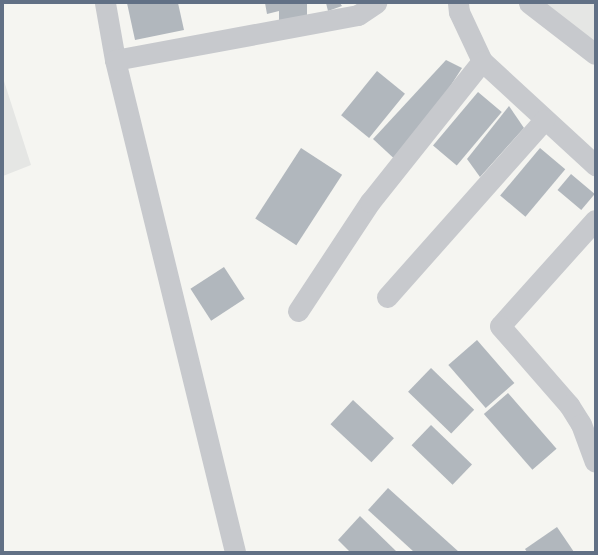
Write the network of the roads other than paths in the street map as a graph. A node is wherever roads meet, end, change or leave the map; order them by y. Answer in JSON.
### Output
{"nodes":[{"id":1,"x":105,"y":3,"type":"edge"},
{"id":2,"x":376,"y":3,"type":"edge"},
{"id":3,"x":458,"y":3,"type":"edge"},
{"id":4,"x":529,"y":3,"type":"edge"},
{"id":5,"x":595,"y":54,"type":"edge"},
{"id":6,"x":116,"y":60,"type":"junction"},
{"id":7,"x":482,"y":61,"type":"junction"},
{"id":8,"x":544,"y":120,"type":"junction"},
{"id":9,"x":595,"y":165,"type":"edge"},
{"id":10,"x":595,"y":220,"type":"edge"},
{"id":11,"x":387,"y":297,"type":"dead end"},
{"id":12,"x":298,"y":310,"type":"dead end"},
{"id":13,"x":595,"y":462,"type":"edge"},
{"id":14,"x":235,"y":552,"type":"edge"}],
"edges":[{"from":1,"to":6,"type":"street"},
{"from":2,"to":6,"type":"street"},
{"from":3,"to":7,"type":"street"},
{"from":4,"to":5,"type":"street"},
{"from":6,"to":14,"type":"street"},
{"from":7,"to":8,"type":"street"},
{"from":7,"to":12,"type":"street"},
{"from":8,"to":9,"type":"street"},
{"from":8,"to":11,"type":"street"},
{"from":10,"to":13,"type":"street"}]}
